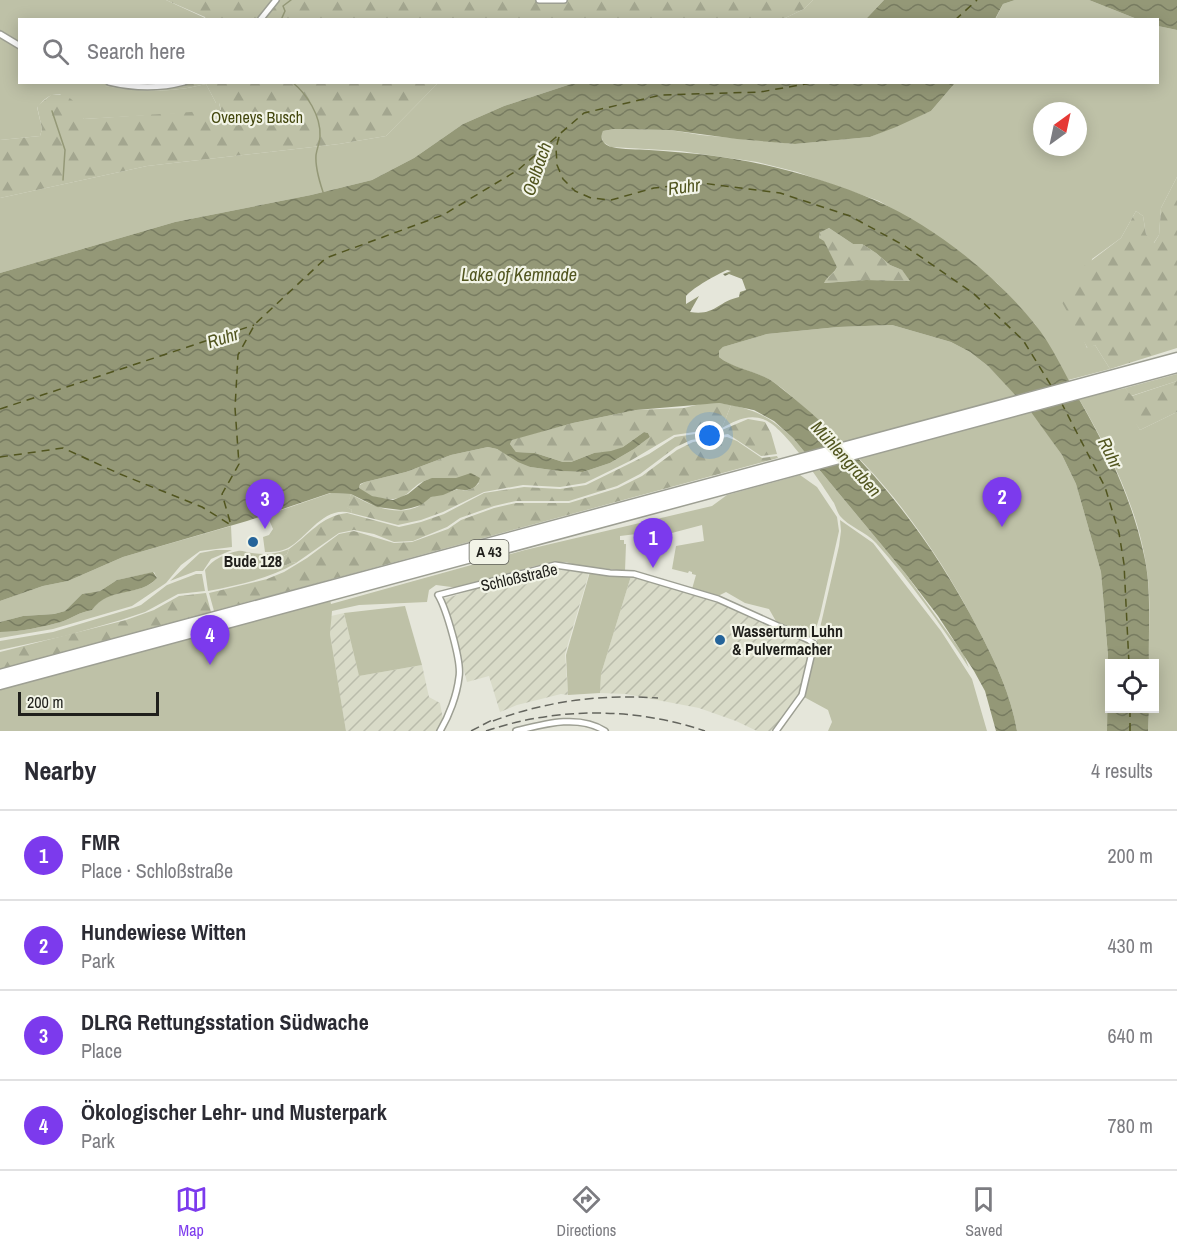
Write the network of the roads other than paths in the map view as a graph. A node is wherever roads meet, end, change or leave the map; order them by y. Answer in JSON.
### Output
{"nodes":[{"id":1,"x":276,"y":0,"type":"edge"},
{"id":2,"x":539,"y":0,"type":"edge"},
{"id":3,"x":564,"y":0,"type":"edge"},
{"id":4,"x":262,"y":18,"type":"edge"},
{"id":5,"x":0,"y":34,"type":"edge"},
{"id":6,"x":18,"y":45,"type":"edge"},
{"id":7,"x":120,"y":84,"type":"edge"},
{"id":8,"x":176,"y":84,"type":"edge"},
{"id":9,"x":1177,"y":358,"type":"edge"},
{"id":10,"x":1177,"y":366,"type":"edge"},
{"id":11,"x":1110,"y":380,"type":"junction"},
{"id":12,"x":756,"y":475,"type":"junction"},
{"id":13,"x":0,"y":675,"type":"edge"},
{"id":14,"x":0,"y":684,"type":"edge"},
{"id":15,"x":440,"y":731,"type":"edge"},
{"id":16,"x":516,"y":731,"type":"edge"},
{"id":17,"x":605,"y":731,"type":"edge"},
{"id":18,"x":776,"y":731,"type":"edge"}],
"edges":[{"from":1,"to":4,"type":"street"},
{"from":2,"to":3,"type":"street"},
{"from":5,"to":6,"type":"street"},
{"from":7,"to":8,"type":"street"},
{"from":9,"to":11,"type":"highway","number":"A 43"},
{"from":10,"to":11,"type":"highway","number":"A 43"},
{"from":11,"to":12,"type":"highway","number":"A 43"},
{"from":12,"to":13,"type":"highway","number":"A 43"},
{"from":12,"to":14,"type":"highway","number":"A 43"},
{"from":15,"to":18,"type":"street","name":"Schloßstraße"},
{"from":16,"to":17,"type":"street"}]}
